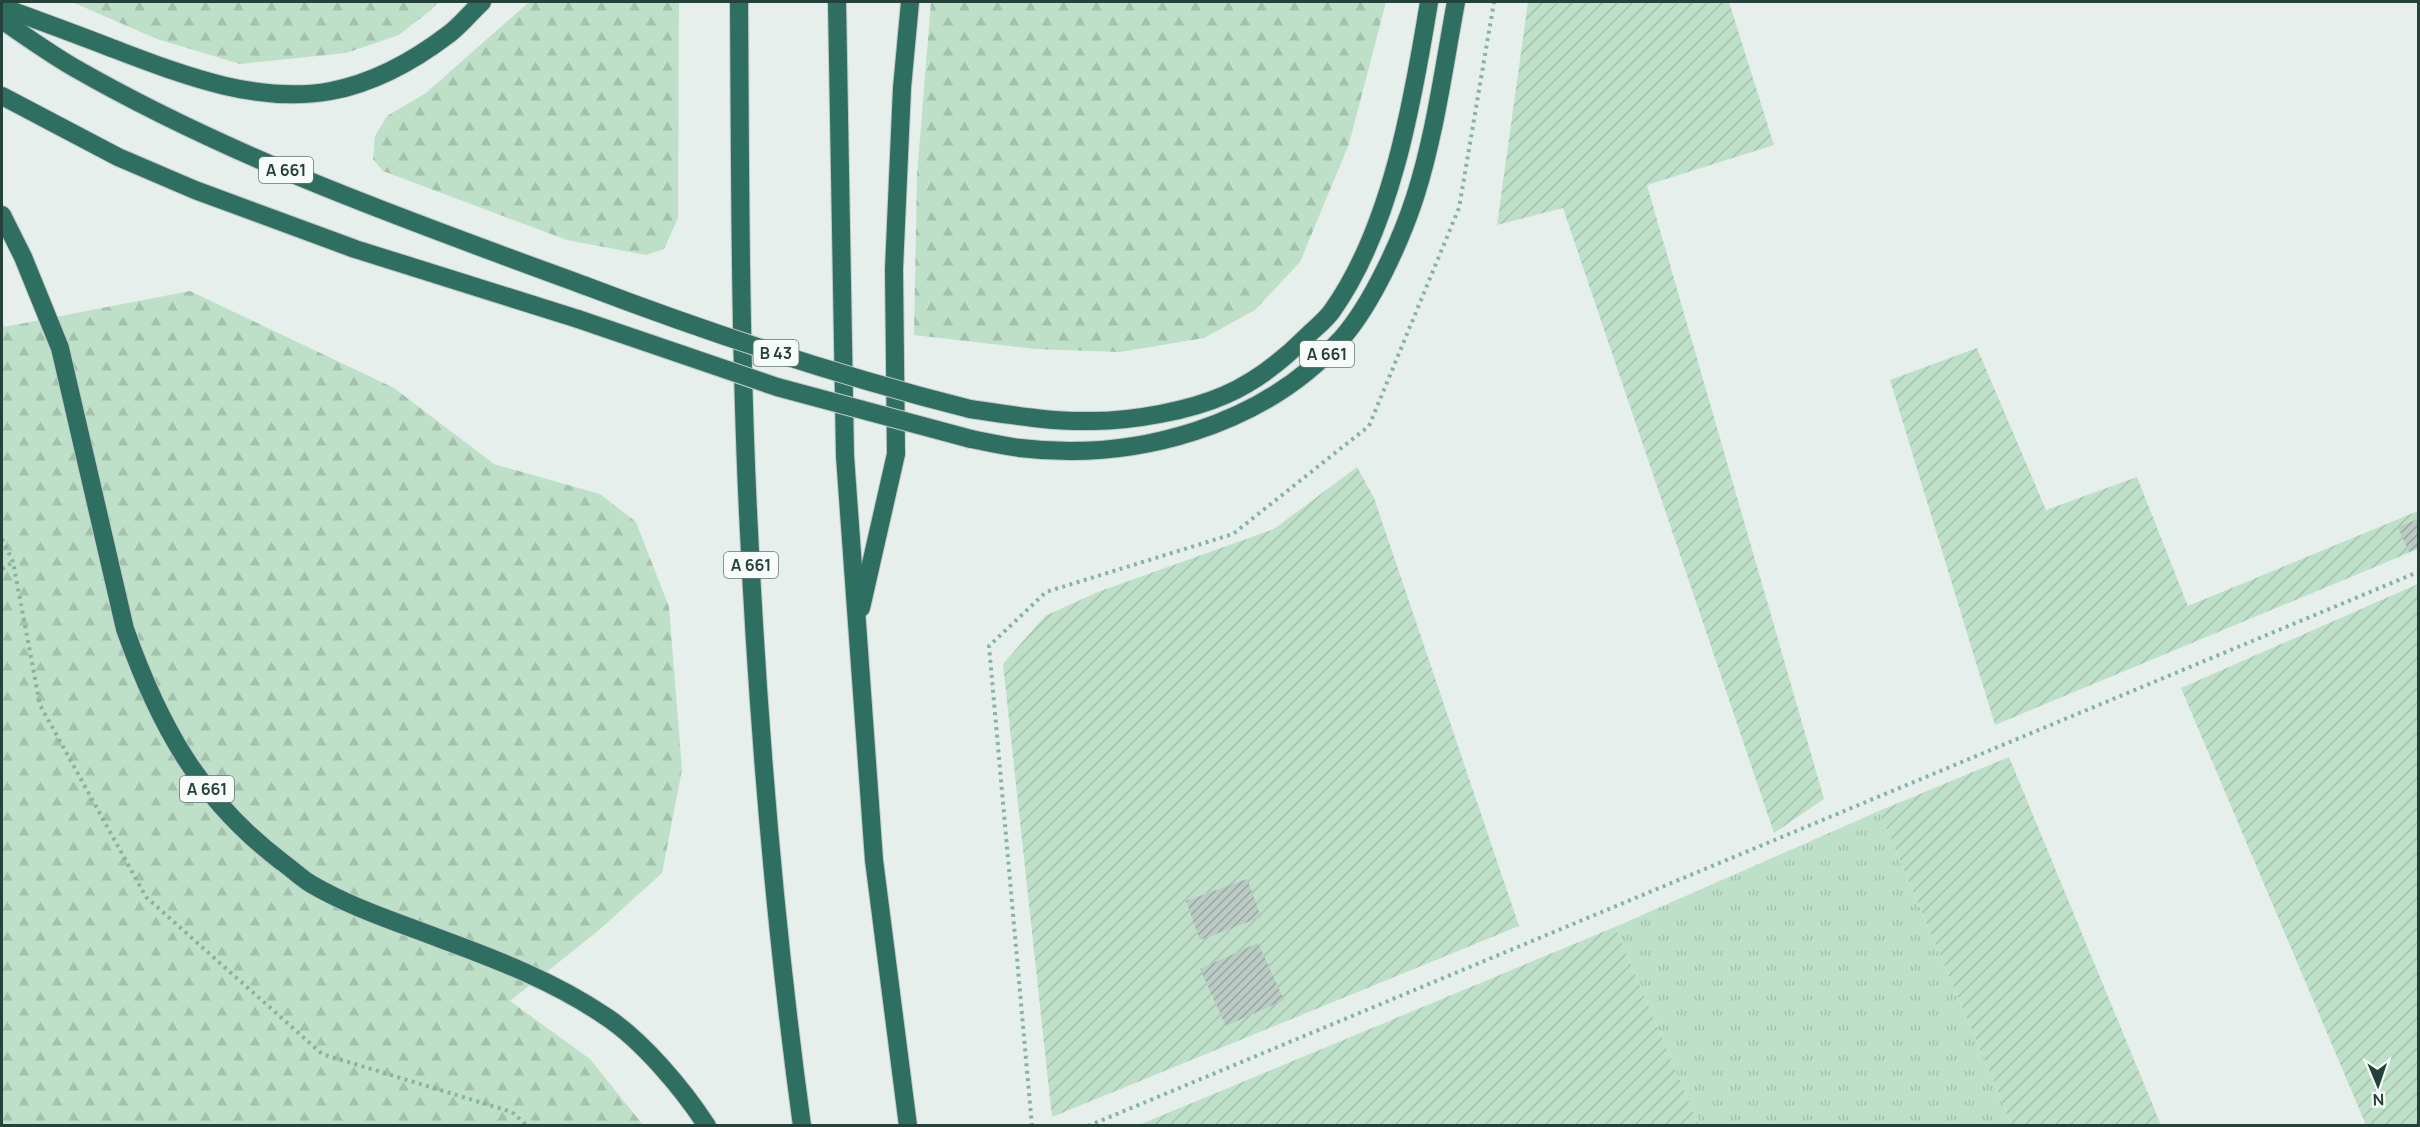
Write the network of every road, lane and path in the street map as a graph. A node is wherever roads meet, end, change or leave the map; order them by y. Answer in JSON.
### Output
{"nodes":[{"id":1,"x":482,"y":2,"type":"edge"},
{"id":2,"x":739,"y":2,"type":"edge"},
{"id":3,"x":837,"y":2,"type":"edge"},
{"id":4,"x":910,"y":2,"type":"edge"},
{"id":5,"x":1429,"y":2,"type":"edge"},
{"id":6,"x":1456,"y":2,"type":"edge"},
{"id":7,"x":1494,"y":2,"type":"edge"},
{"id":8,"x":2,"y":7,"type":"edge"},
{"id":9,"x":2,"y":20,"type":"edge"},
{"id":10,"x":2,"y":96,"type":"edge"},
{"id":11,"x":2,"y":215,"type":"edge"},
{"id":12,"x":586,"y":286,"type":"joint"},
{"id":13,"x":2,"y":539,"type":"edge"},
{"id":14,"x":13,"y":562,"type":"junction"},
{"id":15,"x":2,"y":569,"type":"edge"},
{"id":16,"x":2418,"y":572,"type":"edge"},
{"id":17,"x":857,"y":627,"type":"junction"},
{"id":18,"x":527,"y":1125,"type":"edge"},
{"id":19,"x":707,"y":1125,"type":"edge"},
{"id":20,"x":802,"y":1125,"type":"edge"},
{"id":21,"x":908,"y":1125,"type":"edge"},
{"id":22,"x":1032,"y":1125,"type":"edge"},
{"id":23,"x":1088,"y":1125,"type":"edge"}],
"edges":[{"from":1,"to":8,"type":"highway"},
{"from":2,"to":20,"type":"highway","number":"A 661"},
{"from":3,"to":17,"type":"highway"},
{"from":4,"to":17,"type":"highway"},
{"from":5,"to":12,"type":"highway","number":"B 43","bridge":true},
{"from":6,"to":10,"type":"highway","number":"A 661","bridge":true},
{"from":7,"to":22,"type":"path"},
{"from":9,"to":12,"type":"highway","number":"A 661"},
{"from":11,"to":19,"type":"highway","number":"A 661"},
{"from":13,"to":14,"type":"path"},
{"from":14,"to":15,"type":"path"},
{"from":14,"to":18,"type":"path"},
{"from":16,"to":23,"type":"path"},
{"from":17,"to":21,"type":"highway"}]}
